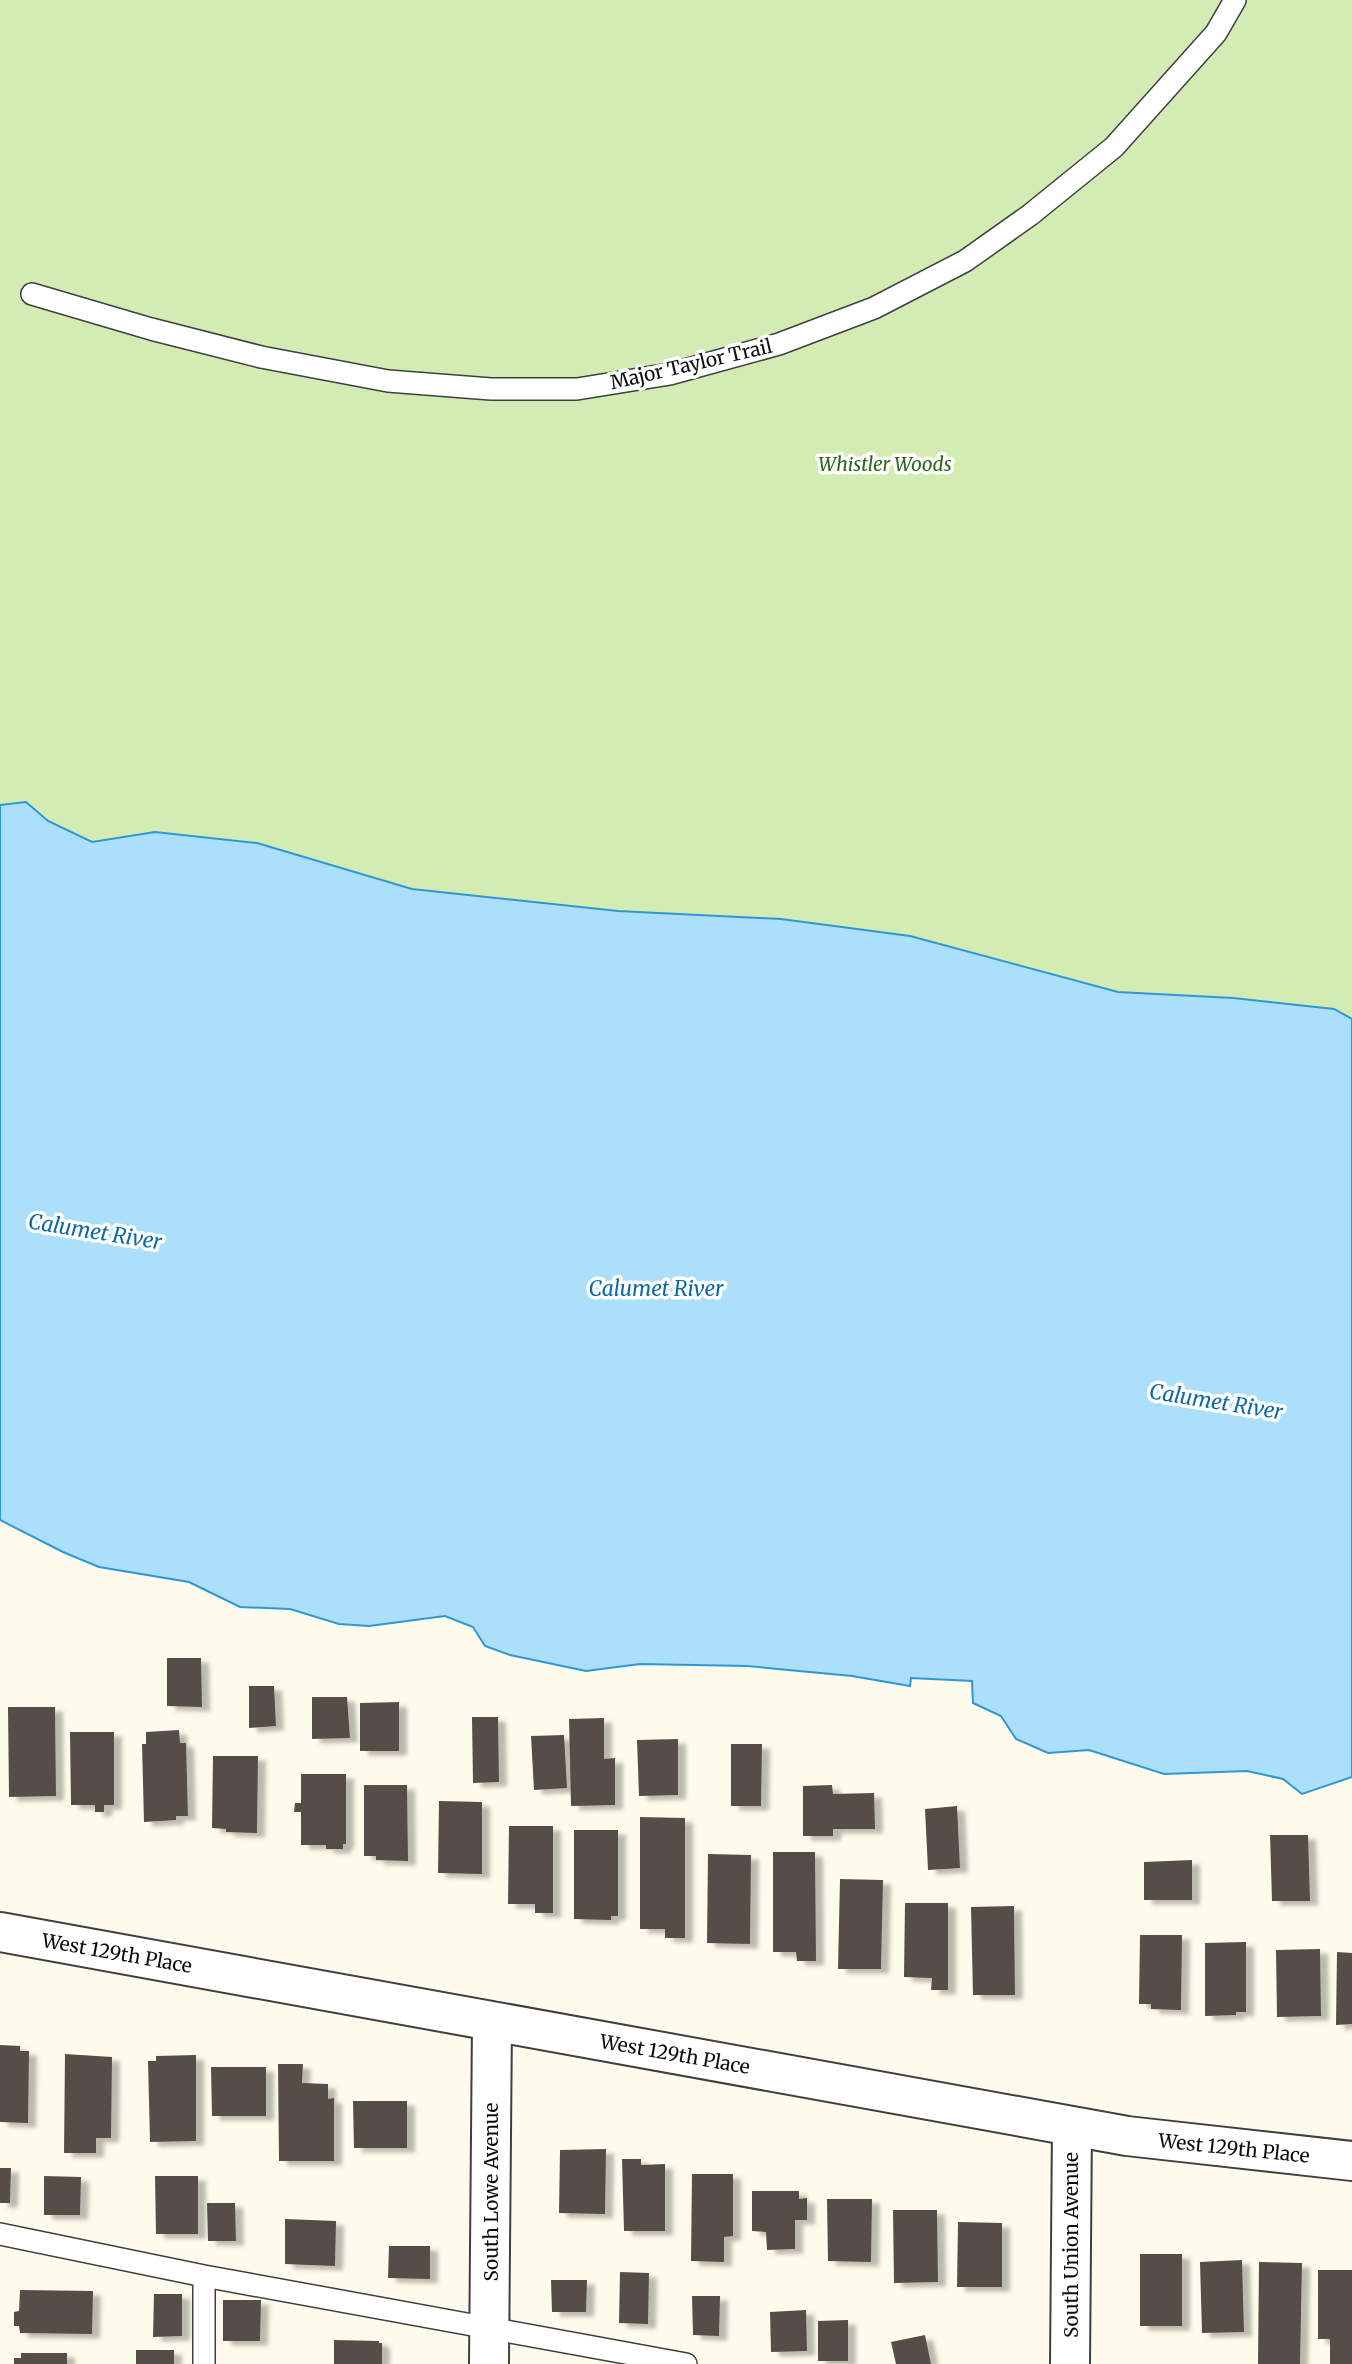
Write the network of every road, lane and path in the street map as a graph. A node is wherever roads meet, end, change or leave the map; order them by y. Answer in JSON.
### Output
{"nodes":[{"id":1,"x":1235,"y":0,"type":"edge"},
{"id":2,"x":32,"y":294,"type":"dead end"},
{"id":3,"x":0,"y":1932,"type":"edge"},
{"id":4,"x":492,"y":2021,"type":"junction"},
{"id":5,"x":1072,"y":2126,"type":"junction"},
{"id":6,"x":1352,"y":2161,"type":"edge"},
{"id":7,"x":0,"y":2234,"type":"edge"},
{"id":8,"x":204,"y":2276,"type":"junction"},
{"id":9,"x":490,"y":2326,"type":"junction"},
{"id":10,"x":204,"y":2364,"type":"edge"},
{"id":11,"x":489,"y":2364,"type":"edge"},
{"id":12,"x":686,"y":2364,"type":"edge"},
{"id":13,"x":1070,"y":2364,"type":"edge"}],
"edges":[{"from":1,"to":2,"type":"lane","name":"Major Taylor Trail"},
{"from":3,"to":4,"type":"street","name":"West 129th Place"},
{"from":4,"to":5,"type":"street","name":"West 129th Place"},
{"from":4,"to":9,"type":"street","name":"South Lowe Avenue"},
{"from":5,"to":6,"type":"street","name":"West 129th Place"},
{"from":5,"to":13,"type":"street","name":"South Union Avenue"},
{"from":7,"to":8,"type":"lane"},
{"from":8,"to":9,"type":"lane"},
{"from":8,"to":10,"type":"lane"},
{"from":9,"to":11,"type":"street","name":"South Lowe Avenue"},
{"from":9,"to":12,"type":"lane"}]}
